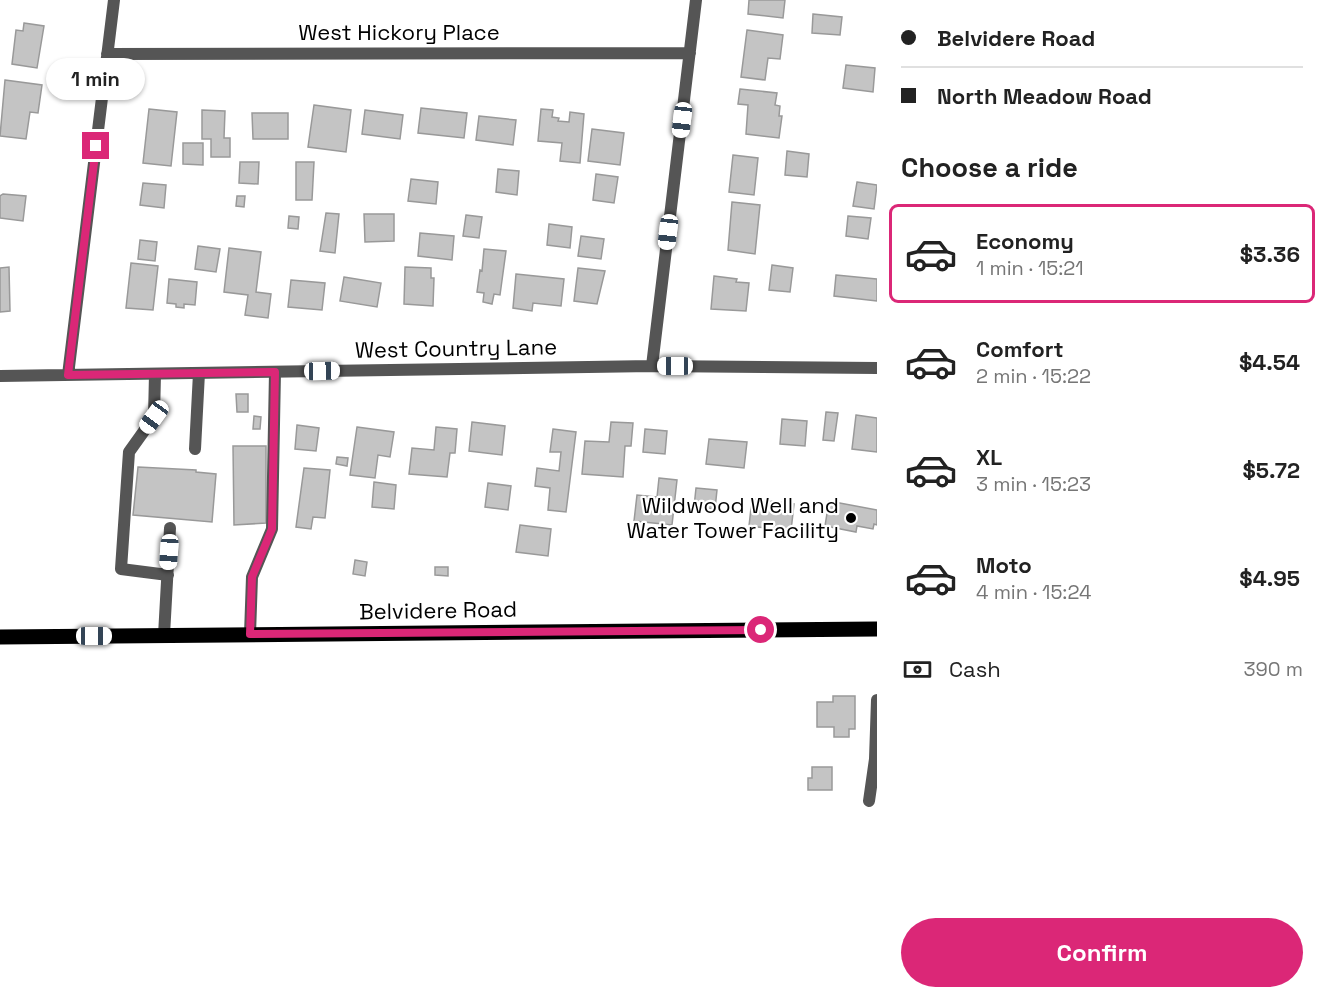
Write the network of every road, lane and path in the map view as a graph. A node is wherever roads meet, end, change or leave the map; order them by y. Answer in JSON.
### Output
{"nodes":[{"id":1,"x":114,"y":0,"type":"edge"},
{"id":2,"x":696,"y":0,"type":"edge"},
{"id":3,"x":690,"y":53,"type":"junction"},
{"id":4,"x":107,"y":54,"type":"junction"},
{"id":5,"x":652,"y":366,"type":"junction"},
{"id":6,"x":877,"y":368,"type":"edge"},
{"id":7,"x":275,"y":372,"type":"junction"},
{"id":8,"x":199,"y":373,"type":"junction"},
{"id":9,"x":155,"y":374,"type":"junction"},
{"id":10,"x":68,"y":375,"type":"junction"},
{"id":11,"x":0,"y":376,"type":"edge"},
{"id":12,"x":195,"y":449,"type":"dead end"},
{"id":13,"x":170,"y":528,"type":"dead end"},
{"id":14,"x":168,"y":575,"type":"junction"},
{"id":15,"x":877,"y":629,"type":"edge"},
{"id":16,"x":250,"y":634,"type":"junction"},
{"id":17,"x":164,"y":635,"type":"junction"},
{"id":18,"x":0,"y":637,"type":"edge"},
{"id":19,"x":877,"y":700,"type":"edge"},
{"id":20,"x":869,"y":801,"type":"dead end"}],
"edges":[{"from":1,"to":4,"type":"street"},
{"from":2,"to":3,"type":"street"},
{"from":3,"to":4,"type":"street","name":"West Hickory Place"},
{"from":3,"to":5,"type":"street"},
{"from":4,"to":10,"type":"street"},
{"from":5,"to":6,"type":"street","name":"West Country Lane"},
{"from":5,"to":7,"type":"street","name":"West Country Lane"},
{"from":7,"to":8,"type":"street","name":"West Country Lane"},
{"from":7,"to":16,"type":"street"},
{"from":8,"to":9,"type":"street","name":"West Country Lane"},
{"from":8,"to":12,"type":"street"},
{"from":9,"to":10,"type":"street","name":"West Country Lane"},
{"from":9,"to":14,"type":"street"},
{"from":10,"to":11,"type":"street","name":"West Country Lane"},
{"from":13,"to":14,"type":"street"},
{"from":14,"to":17,"type":"street"},
{"from":15,"to":16,"type":"main road","name":"Belvidere Road"},
{"from":16,"to":17,"type":"main road","name":"Belvidere Road"},
{"from":17,"to":18,"type":"main road","name":"Belvidere Road"},
{"from":19,"to":20,"type":"street"}]}
